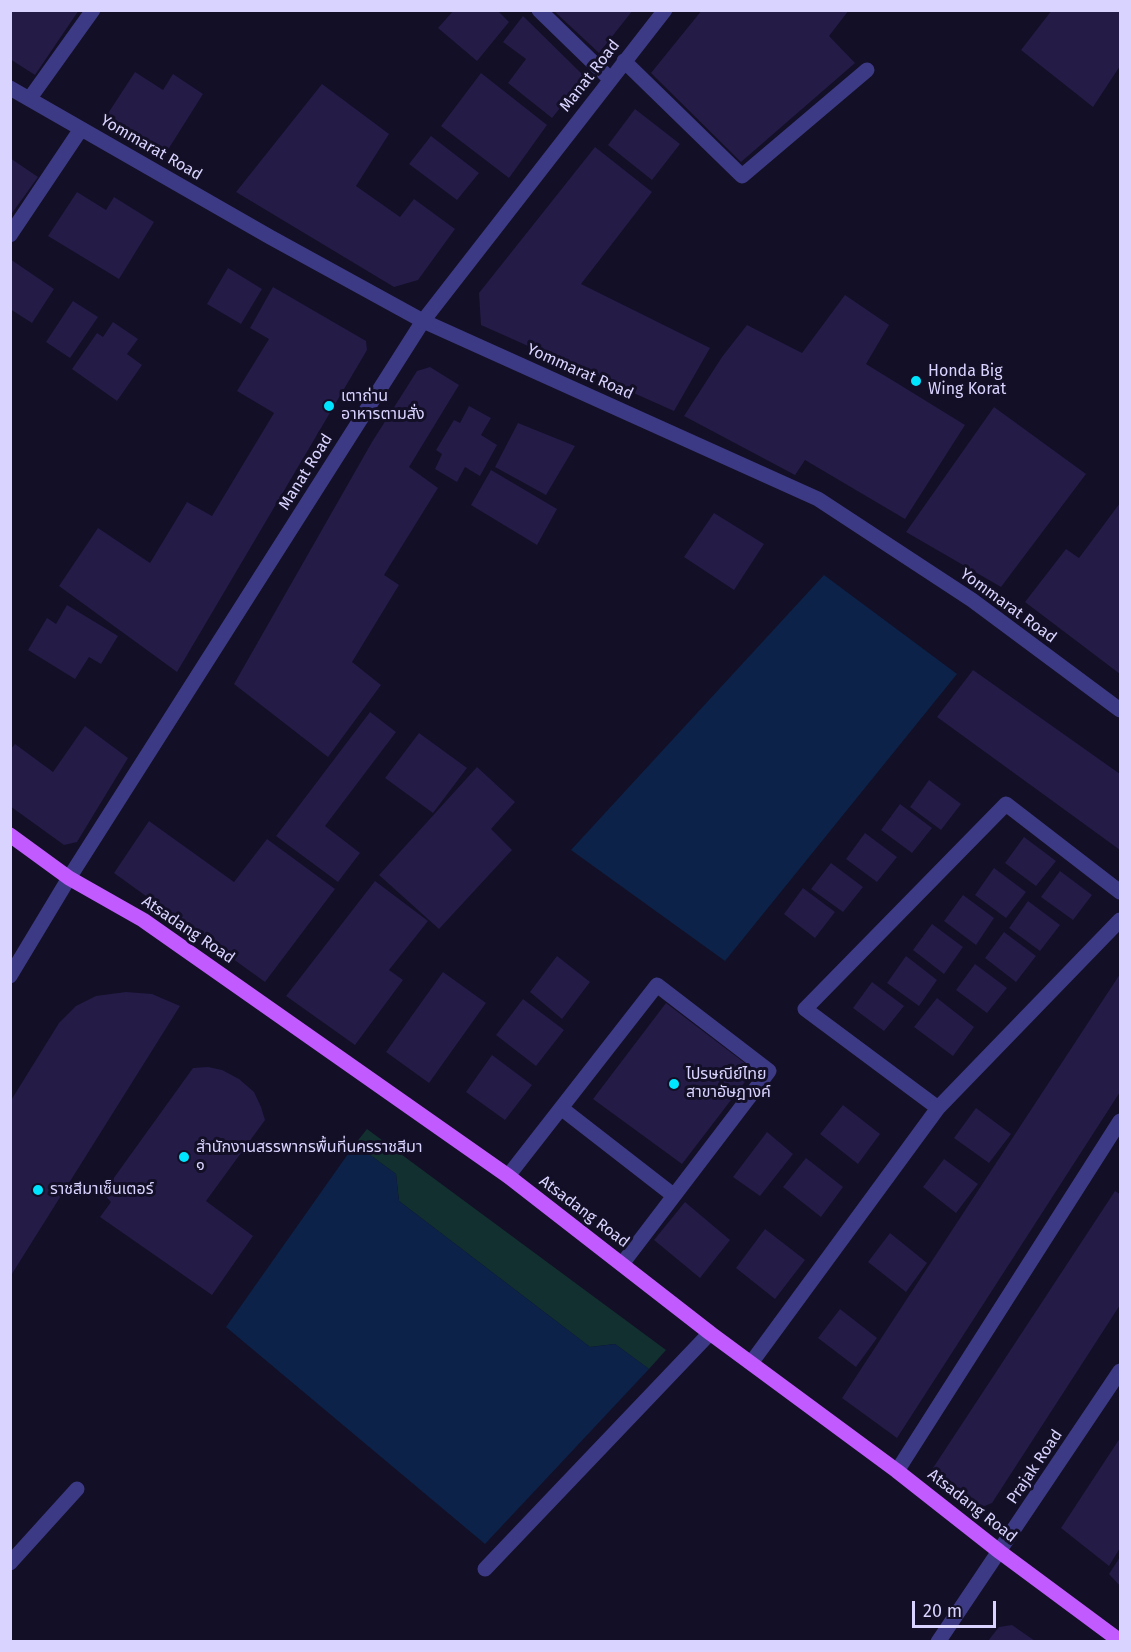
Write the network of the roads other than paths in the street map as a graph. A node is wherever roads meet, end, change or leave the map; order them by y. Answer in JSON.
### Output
{"nodes":[{"id":1,"x":93,"y":10,"type":"edge"},
{"id":2,"x":539,"y":10,"type":"edge"},
{"id":3,"x":665,"y":10,"type":"edge"},
{"id":4,"x":624,"y":61,"type":"junction"},
{"id":5,"x":867,"y":70,"type":"dead end"},
{"id":6,"x":610,"y":79,"type":"junction"},
{"id":7,"x":10,"y":88,"type":"edge"},
{"id":8,"x":30,"y":98,"type":"junction"},
{"id":9,"x":81,"y":129,"type":"junction"},
{"id":10,"x":10,"y":235,"type":"edge"},
{"id":11,"x":423,"y":321,"type":"junction"},
{"id":12,"x":1120,"y":710,"type":"edge"},
{"id":13,"x":10,"y":835,"type":"edge"},
{"id":14,"x":69,"y":878,"type":"junction"},
{"id":15,"x":1120,"y":892,"type":"edge"},
{"id":16,"x":1120,"y":921,"type":"edge"},
{"id":17,"x":10,"y":976,"type":"edge"},
{"id":18,"x":561,"y":1108,"type":"junction"},
{"id":19,"x":938,"y":1108,"type":"junction"},
{"id":20,"x":1120,"y":1121,"type":"edge"},
{"id":21,"x":507,"y":1176,"type":"junction"},
{"id":22,"x":673,"y":1195,"type":"junction"},
{"id":23,"x":622,"y":1264,"type":"junction"},
{"id":24,"x":710,"y":1332,"type":"junction"},
{"id":25,"x":751,"y":1364,"type":"junction"},
{"id":26,"x":1120,"y":1371,"type":"edge"},
{"id":27,"x":897,"y":1471,"type":"junction"},
{"id":28,"x":77,"y":1489,"type":"dead end"},
{"id":29,"x":1000,"y":1552,"type":"junction"},
{"id":30,"x":10,"y":1563,"type":"edge"},
{"id":31,"x":485,"y":1569,"type":"dead end"},
{"id":32,"x":938,"y":1641,"type":"edge"},
{"id":33,"x":1120,"y":1641,"type":"edge"}],
"edges":[{"from":1,"to":8,"type":"street"},
{"from":2,"to":6,"type":"street"},
{"from":3,"to":4,"type":"street","name":"Manat Road"},
{"from":4,"to":5,"type":"street"},
{"from":4,"to":6,"type":"street","name":"Manat Road"},
{"from":6,"to":11,"type":"street","name":"Manat Road"},
{"from":7,"to":8,"type":"street","name":"Yommarat Road"},
{"from":8,"to":9,"type":"street","name":"Yommarat Road"},
{"from":9,"to":10,"type":"street"},
{"from":9,"to":11,"type":"street","name":"Yommarat Road"},
{"from":11,"to":12,"type":"street","name":"Yommarat Road"},
{"from":11,"to":14,"type":"street","name":"Manat Road"},
{"from":13,"to":14,"type":"main road","name":"Atsadang Road"},
{"from":14,"to":17,"type":"street","name":"Manat Road"},
{"from":14,"to":21,"type":"main road","name":"Atsadang Road"},
{"from":15,"to":19,"type":"street"},
{"from":16,"to":19,"type":"street"},
{"from":18,"to":21,"type":"street"},
{"from":18,"to":22,"type":"street"},
{"from":18,"to":22,"type":"street"},
{"from":19,"to":25,"type":"street"},
{"from":20,"to":27,"type":"street"},
{"from":21,"to":23,"type":"main road","name":"Atsadang Road"},
{"from":22,"to":23,"type":"street"},
{"from":23,"to":24,"type":"main road","name":"Atsadang Road"},
{"from":24,"to":25,"type":"main road","name":"Atsadang Road"},
{"from":24,"to":31,"type":"street"},
{"from":25,"to":27,"type":"main road","name":"Atsadang Road"},
{"from":26,"to":29,"type":"street","name":"Prajak Road"},
{"from":27,"to":29,"type":"main road","name":"Atsadang Road"},
{"from":28,"to":30,"type":"street"},
{"from":29,"to":32,"type":"street","name":"Prajak Road"},
{"from":29,"to":33,"type":"main road","name":"Atsadang Road"}]}
